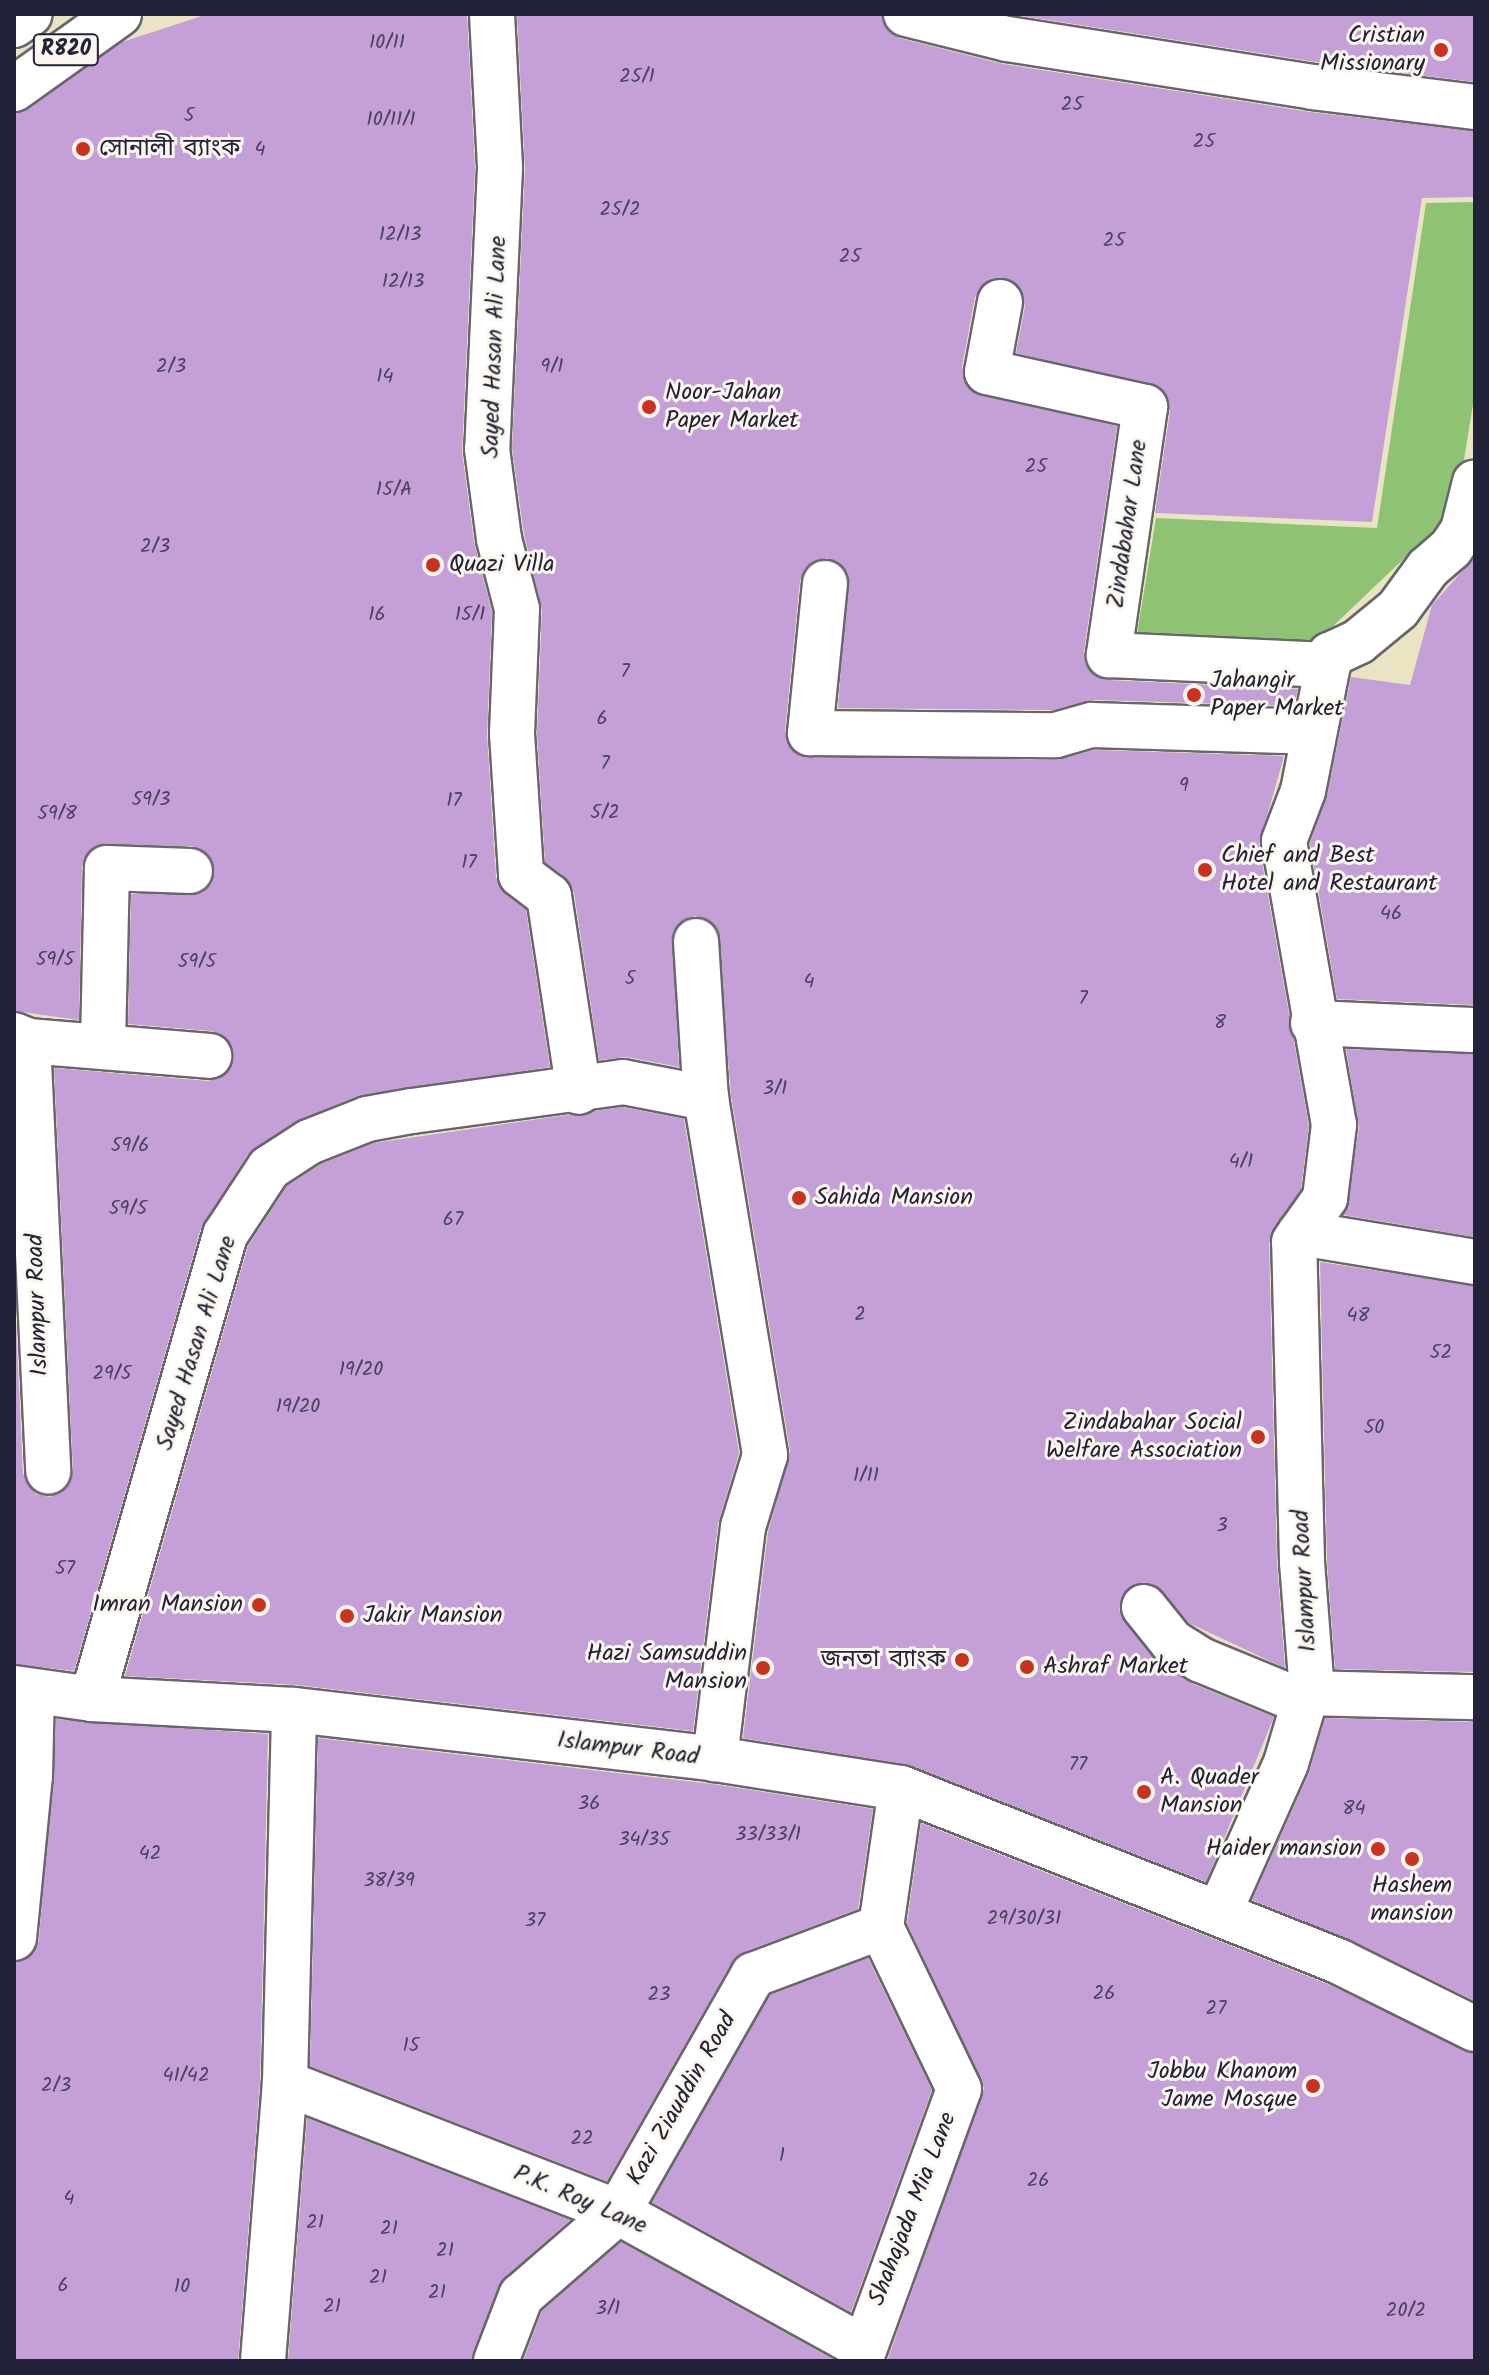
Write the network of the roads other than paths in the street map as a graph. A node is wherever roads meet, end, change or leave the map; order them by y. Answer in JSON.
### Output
{"nodes":[{"id":1,"x":30,"y":14,"type":"edge"},
{"id":2,"x":119,"y":14,"type":"edge"},
{"id":3,"x":492,"y":14,"type":"edge"},
{"id":4,"x":906,"y":14,"type":"edge"},
{"id":5,"x":14,"y":25,"type":"edge"},
{"id":6,"x":14,"y":89,"type":"edge"},
{"id":7,"x":1475,"y":107,"type":"edge"},
{"id":8,"x":1000,"y":302,"type":"dead end"},
{"id":9,"x":1475,"y":482,"type":"edge"},
{"id":10,"x":1463,"y":554,"type":"edge"},
{"id":11,"x":825,"y":583,"type":"dead end"},
{"id":12,"x":1328,"y":665,"type":"junction"},
{"id":13,"x":1314,"y":732,"type":"junction"},
{"id":14,"x":190,"y":871,"type":"dead end"},
{"id":15,"x":696,"y":941,"type":"dead end"},
{"id":16,"x":1313,"y":1023,"type":"junction"},
{"id":17,"x":1473,"y":1030,"type":"edge"},
{"id":18,"x":21,"y":1038,"type":"edge"},
{"id":19,"x":103,"y":1044,"type":"junction"},
{"id":20,"x":209,"y":1056,"type":"dead end"},
{"id":21,"x":579,"y":1092,"type":"junction"},
{"id":22,"x":706,"y":1098,"type":"junction"},
{"id":23,"x":1300,"y":1233,"type":"junction"},
{"id":24,"x":1475,"y":1262,"type":"edge"},
{"id":25,"x":48,"y":1472,"type":"dead end"},
{"id":26,"x":1144,"y":1607,"type":"dead end"},
{"id":27,"x":23,"y":1690,"type":"edge"},
{"id":28,"x":1305,"y":1697,"type":"junction"},
{"id":29,"x":1475,"y":1697,"type":"edge"},
{"id":30,"x":92,"y":1699,"type":"junction"},
{"id":31,"x":294,"y":1710,"type":"junction"},
{"id":32,"x":715,"y":1759,"type":"junction"},
{"id":33,"x":901,"y":1788,"type":"junction"},
{"id":34,"x":1219,"y":1913,"type":"junction"},
{"id":35,"x":881,"y":1927,"type":"junction"},
{"id":36,"x":14,"y":1938,"type":"edge"},
{"id":37,"x":1475,"y":2029,"type":"edge"},
{"id":38,"x":285,"y":2083,"type":"junction"},
{"id":39,"x":618,"y":2212,"type":"junction"},
{"id":40,"x":860,"y":2354,"type":"edge"},
{"id":41,"x":263,"y":2361,"type":"edge"},
{"id":42,"x":496,"y":2361,"type":"edge"}],
"edges":[{"from":1,"to":5,"type":"main road"},
{"from":2,"to":6,"type":"main road","number":"R820"},
{"from":3,"to":21,"type":"main road","name":"Sayed Hasan Ali Lane"},
{"from":4,"to":7,"type":"main road"},
{"from":8,"to":12,"type":"main road","name":"Zindabahar Lane"},
{"from":9,"to":10,"type":"main road"},
{"from":10,"to":12,"type":"main road"},
{"from":11,"to":13,"type":"main road"},
{"from":12,"to":13,"type":"main road"},
{"from":13,"to":16,"type":"main road"},
{"from":14,"to":19,"type":"main road"},
{"from":15,"to":22,"type":"main road"},
{"from":16,"to":17,"type":"main road"},
{"from":16,"to":23,"type":"main road"},
{"from":18,"to":19,"type":"main road","name":"Islampur Road"},
{"from":18,"to":25,"type":"main road","name":"Islampur Road"},
{"from":19,"to":20,"type":"main road","name":"Islampur Road"},
{"from":21,"to":22,"type":"main road","name":"Sayed Hasan Ali Lane"},
{"from":21,"to":30,"type":"main road","name":"Sayed Hasan Ali Lane"},
{"from":22,"to":32,"type":"main road"},
{"from":23,"to":24,"type":"main road"},
{"from":23,"to":28,"type":"main road","name":"Islampur Road"},
{"from":26,"to":28,"type":"main road"},
{"from":27,"to":30,"type":"main road","name":"Islampur Road"},
{"from":27,"to":36,"type":"main road"},
{"from":28,"to":29,"type":"main road"},
{"from":28,"to":34,"type":"main road","name":"Islampur Road"},
{"from":30,"to":31,"type":"main road","name":"Islampur Road"},
{"from":31,"to":32,"type":"main road","name":"Islampur Road"},
{"from":31,"to":38,"type":"main road"},
{"from":32,"to":33,"type":"main road","name":"Islampur Road"},
{"from":33,"to":34,"type":"main road","name":"Islampur Road"},
{"from":33,"to":35,"type":"main road"},
{"from":34,"to":37,"type":"main road","name":"Islampur Road"},
{"from":35,"to":39,"type":"main road","name":"Kazi Ziauddin Road"},
{"from":35,"to":40,"type":"main road","name":"Shahajada Mia Lane"},
{"from":38,"to":39,"type":"main road","name":"P.K. Roy Lane"},
{"from":38,"to":41,"type":"main road"},
{"from":39,"to":40,"type":"main road","name":"P.K. Roy Lane"},
{"from":39,"to":42,"type":"main road","name":"Kazi Ziauddin Road"}]}
